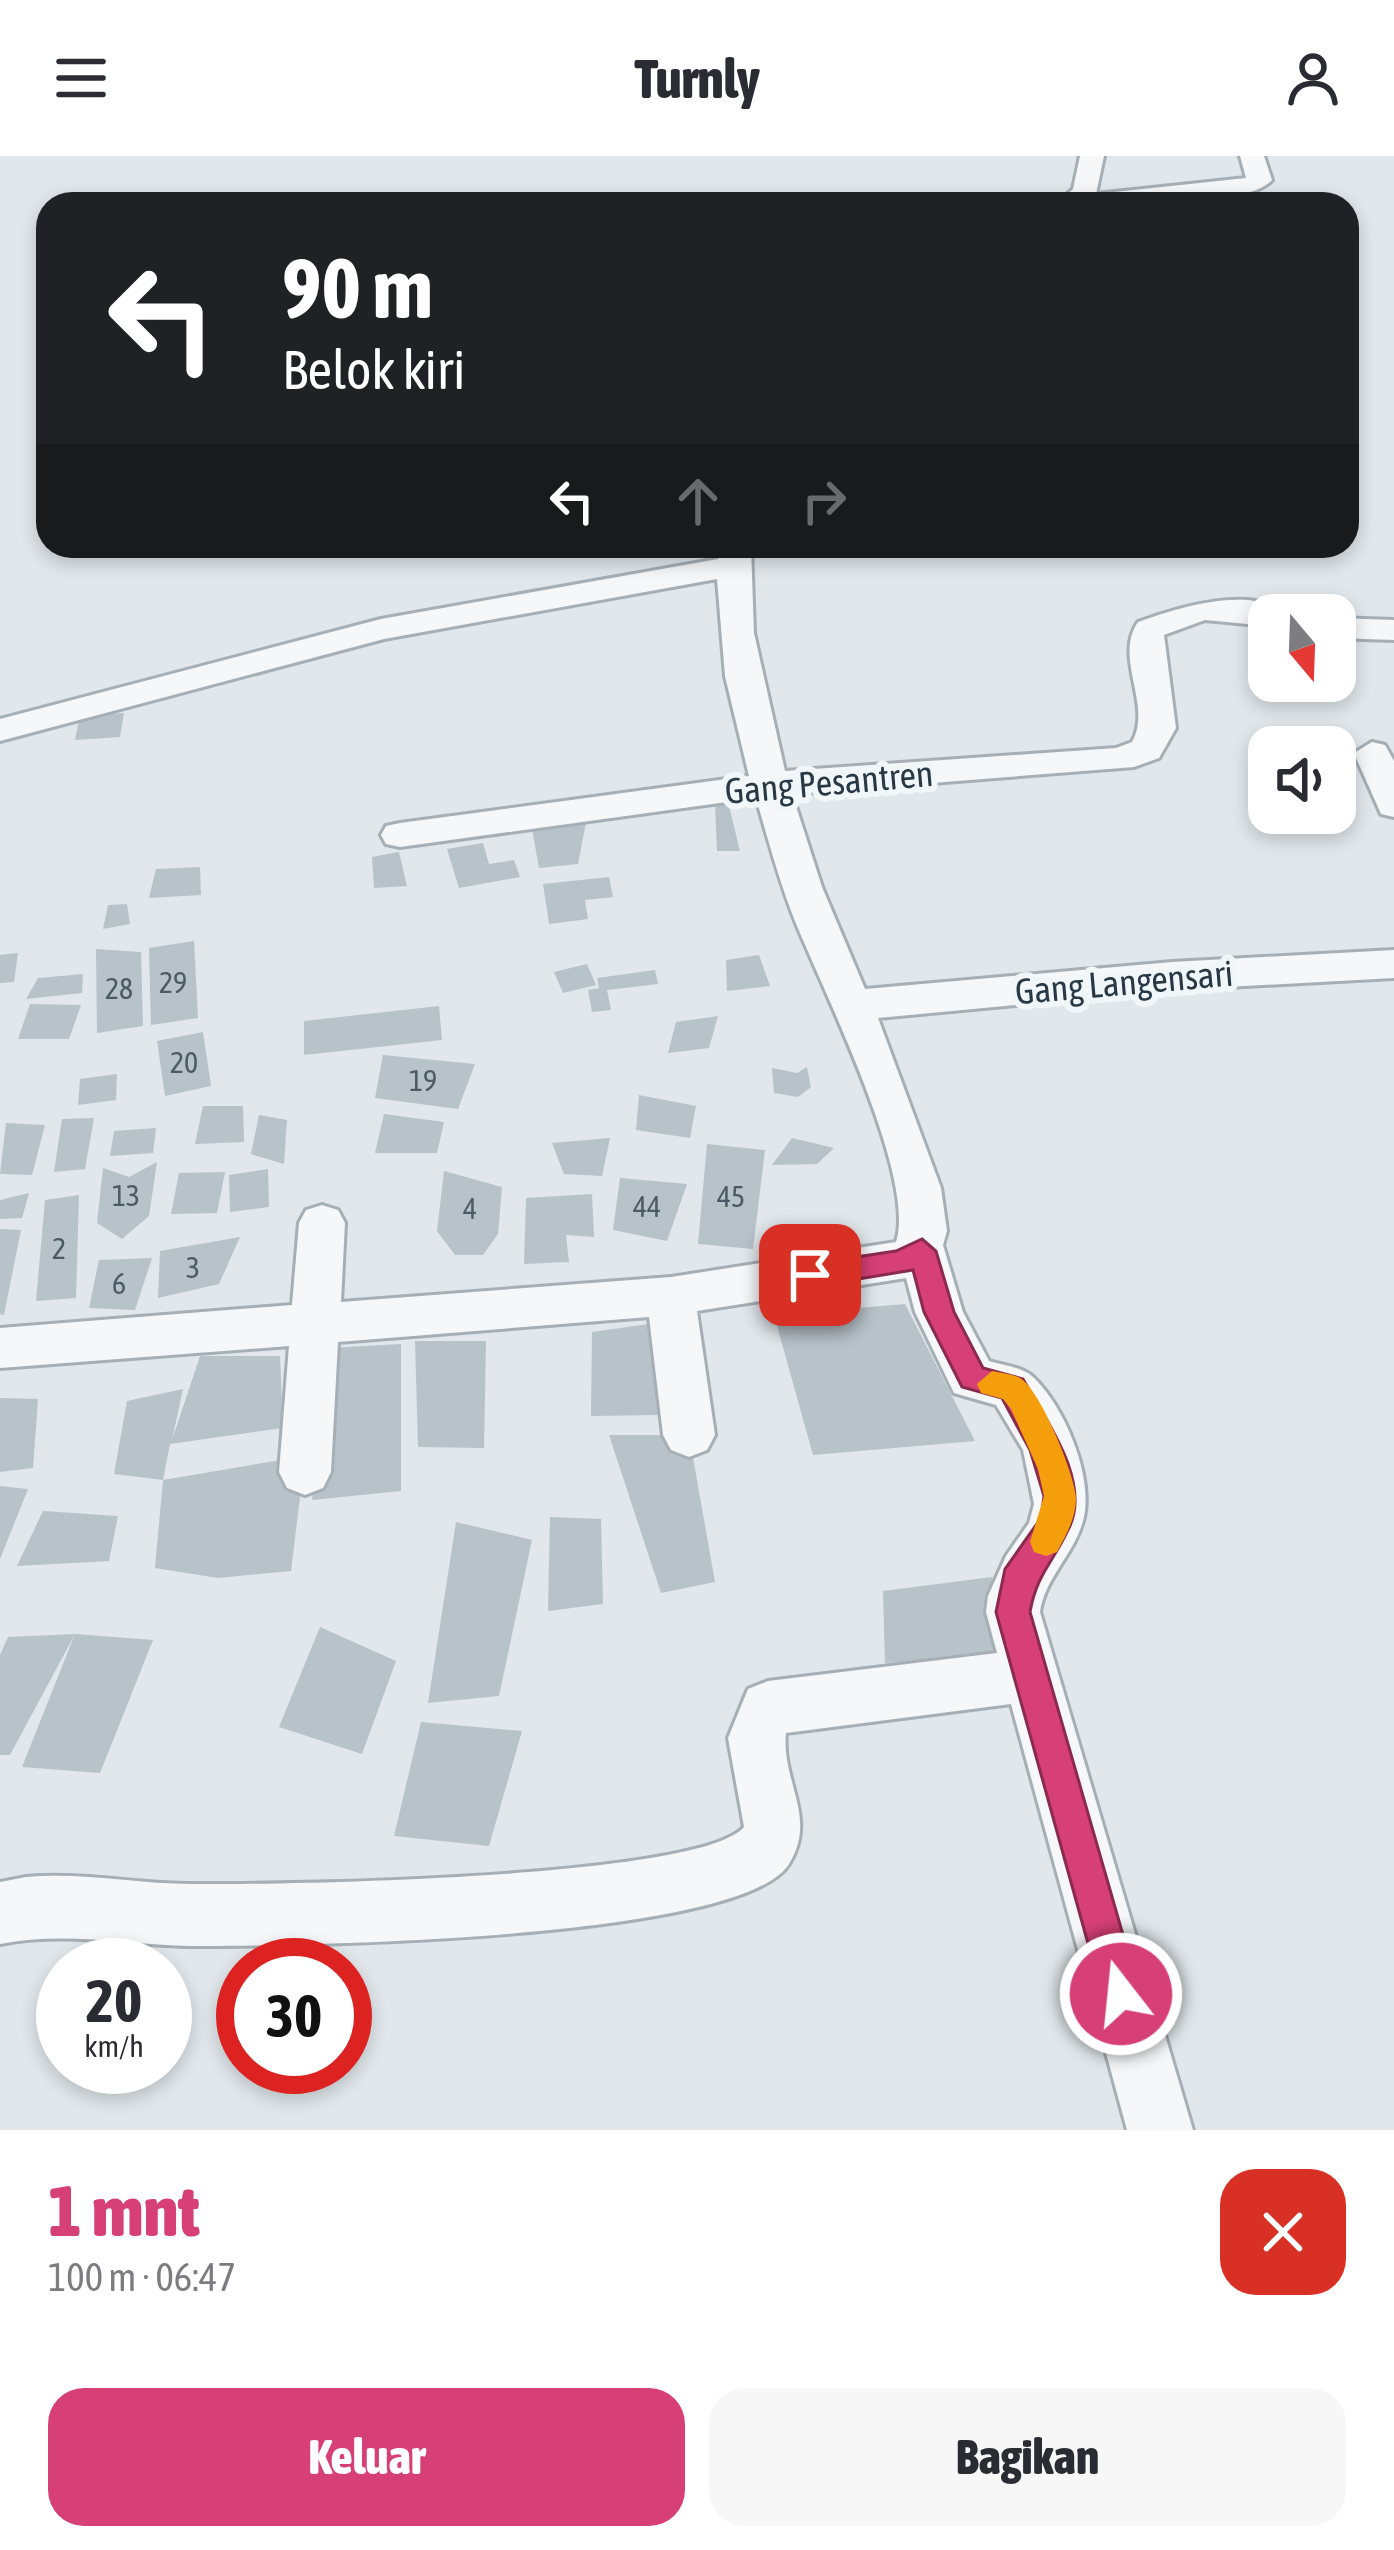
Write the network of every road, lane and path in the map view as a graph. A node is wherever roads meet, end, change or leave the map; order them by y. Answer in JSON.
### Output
{"nodes":[{"id":1,"x":1092,"y":156,"type":"edge"},
{"id":2,"x":1252,"y":156,"type":"edge"},
{"id":3,"x":1085,"y":192,"type":"edge"},
{"id":4,"x":1204,"y":192,"type":"edge"},
{"id":5,"x":724,"y":558,"type":"edge"},
{"id":6,"x":734,"y":558,"type":"edge"},
{"id":7,"x":1248,"y":614,"type":"edge"},
{"id":8,"x":1356,"y":629,"type":"edge"},
{"id":9,"x":1394,"y":630,"type":"edge"},
{"id":10,"x":0,"y":730,"type":"edge"},
{"id":11,"x":1372,"y":753,"type":"dead end"},
{"id":12,"x":774,"y":784,"type":"junction"},
{"id":13,"x":1394,"y":805,"type":"edge"},
{"id":14,"x":400,"y":835,"type":"dead end"},
{"id":15,"x":1394,"y":964,"type":"edge"},
{"id":16,"x":854,"y":1005,"type":"junction"},
{"id":17,"x":322,"y":1223,"type":"dead end"},
{"id":18,"x":922,"y":1251,"type":"junction"},
{"id":19,"x":671,"y":1296,"type":"junction"},
{"id":20,"x":314,"y":1326,"type":"junction"},
{"id":21,"x":0,"y":1348,"type":"edge"},
{"id":22,"x":688,"y":1435,"type":"dead end"},
{"id":23,"x":305,"y":1472,"type":"dead end"},
{"id":24,"x":1028,"y":1675,"type":"junction"},
{"id":25,"x":0,"y":1913,"type":"edge"},
{"id":26,"x":1160,"y":2130,"type":"edge"}],
"edges":[{"from":1,"to":3,"type":"street"},
{"from":2,"to":4,"type":"street"},
{"from":5,"to":10,"type":"street"},
{"from":6,"to":12,"type":"street"},
{"from":7,"to":12,"type":"street","name":"Gang Pesantren"},
{"from":8,"to":9,"type":"street"},
{"from":11,"to":13,"type":"street"},
{"from":12,"to":14,"type":"street","name":"Gang Pesantren"},
{"from":12,"to":16,"type":"street"},
{"from":15,"to":16,"type":"street","name":"Gang Langensari"},
{"from":16,"to":18,"type":"street"},
{"from":17,"to":20,"type":"street"},
{"from":18,"to":19,"type":"street"},
{"from":18,"to":24,"type":"street"},
{"from":19,"to":20,"type":"street"},
{"from":19,"to":22,"type":"street"},
{"from":20,"to":21,"type":"street"},
{"from":20,"to":23,"type":"street"},
{"from":24,"to":25,"type":"street"},
{"from":24,"to":26,"type":"street"}]}
